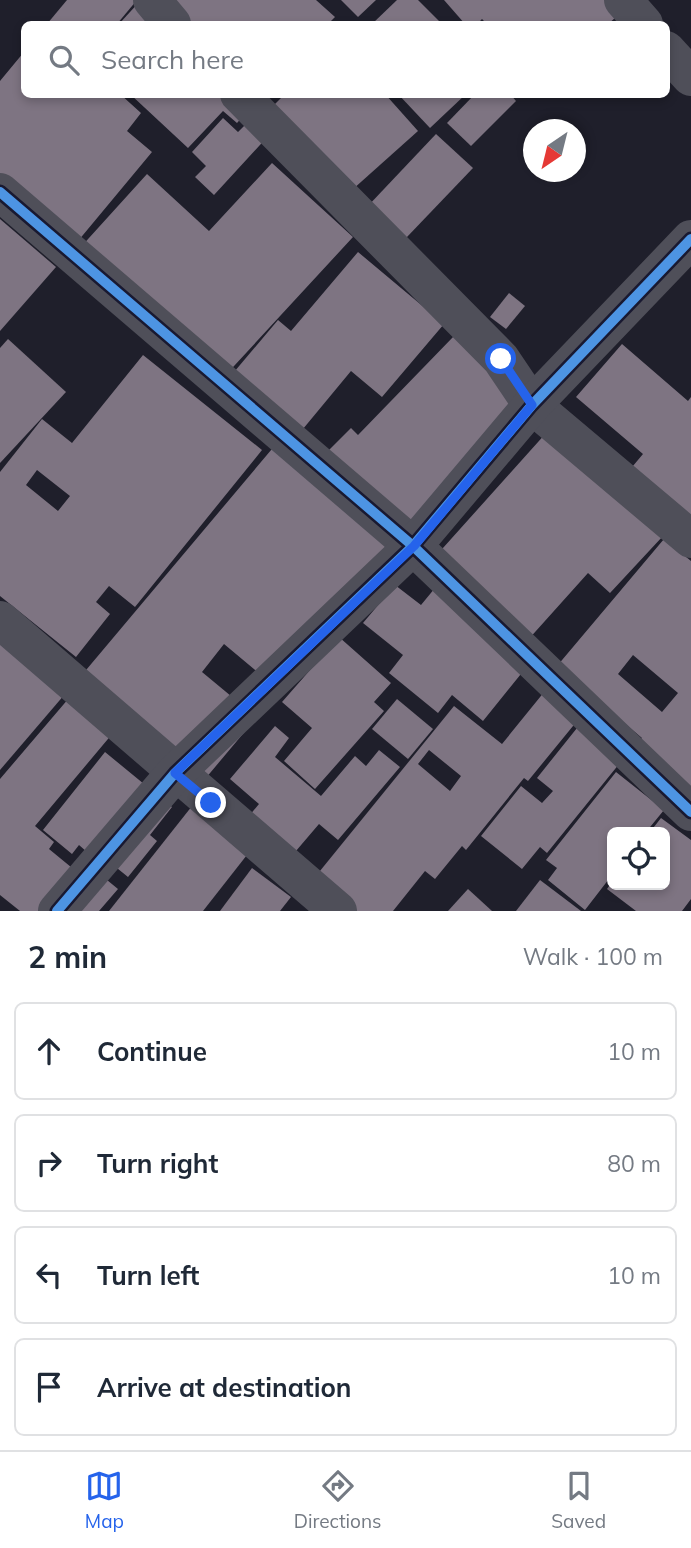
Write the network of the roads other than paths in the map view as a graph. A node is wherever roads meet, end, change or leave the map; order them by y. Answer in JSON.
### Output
{"nodes":[{"id":1,"x":152,"y":0,"type":"edge"},
{"id":2,"x":622,"y":0,"type":"edge"},
{"id":3,"x":170,"y":21,"type":"edge"},
{"id":4,"x":641,"y":21,"type":"edge"},
{"id":5,"x":670,"y":53,"type":"edge"},
{"id":6,"x":691,"y":77,"type":"edge"},
{"id":7,"x":243,"y":98,"type":"edge"},
{"id":8,"x":0,"y":192,"type":"edge"},
{"id":9,"x":691,"y":239,"type":"edge"},
{"id":10,"x":532,"y":405,"type":"junction"},
{"id":11,"x":691,"y":540,"type":"edge"},
{"id":12,"x":414,"y":546,"type":"junction"},
{"id":13,"x":0,"y":620,"type":"edge"},
{"id":14,"x":175,"y":773,"type":"junction"},
{"id":15,"x":691,"y":812,"type":"edge"},
{"id":16,"x":57,"y":911,"type":"edge"},
{"id":17,"x":338,"y":911,"type":"edge"}],
"edges":[{"from":1,"to":3,"type":"street"},
{"from":2,"to":4,"type":"street"},
{"from":5,"to":6,"type":"street"},
{"from":7,"to":10,"type":"street"},
{"from":8,"to":12,"type":"street"},
{"from":9,"to":10,"type":"street"},
{"from":10,"to":11,"type":"street"},
{"from":10,"to":12,"type":"street"},
{"from":12,"to":14,"type":"street"},
{"from":12,"to":15,"type":"street"},
{"from":13,"to":14,"type":"street"},
{"from":14,"to":16,"type":"street"},
{"from":14,"to":17,"type":"street"}]}
